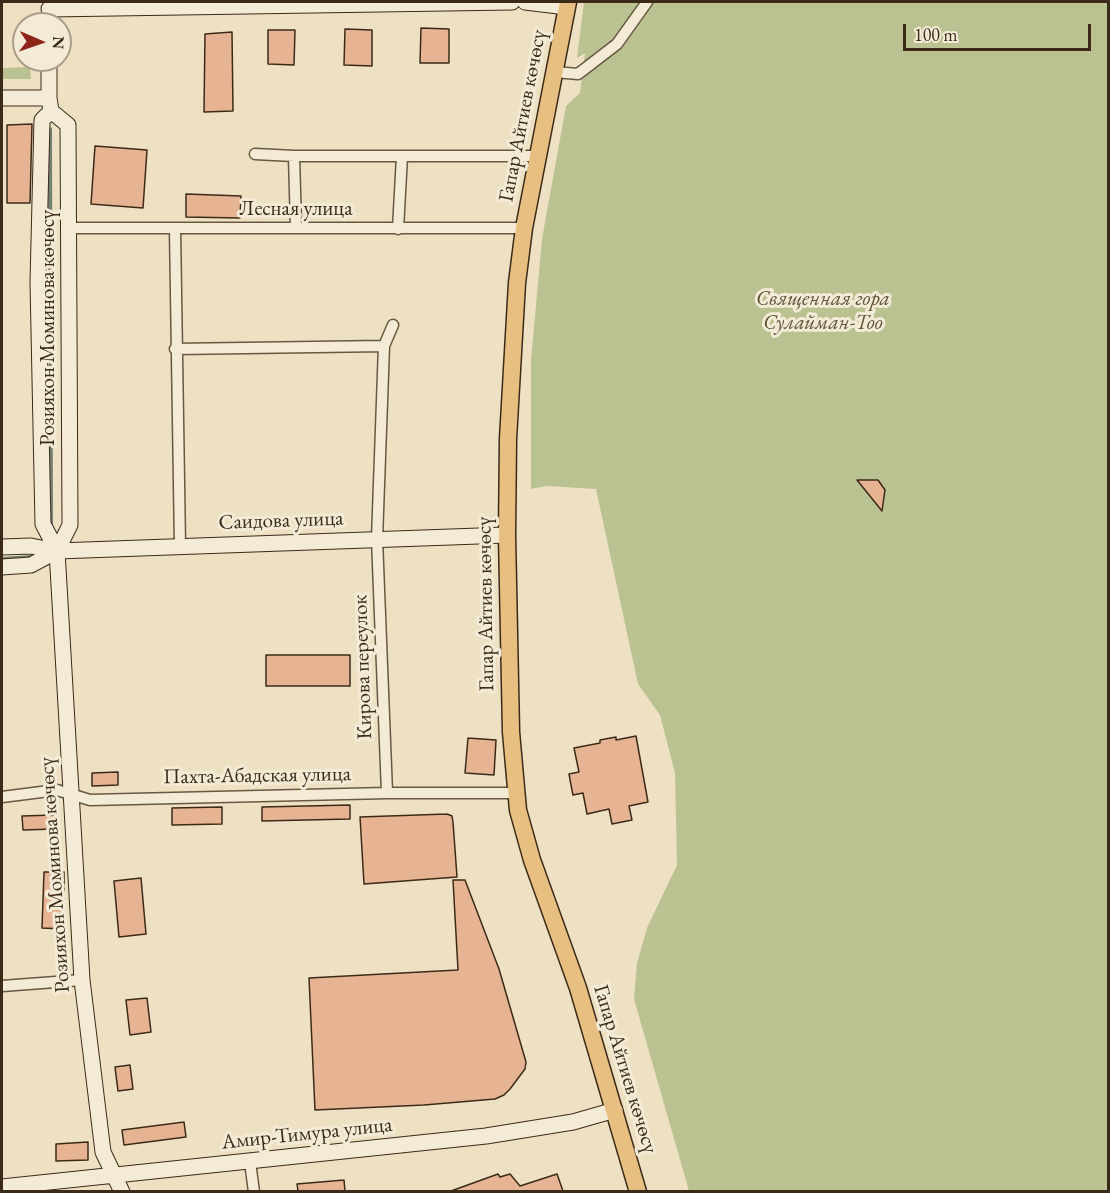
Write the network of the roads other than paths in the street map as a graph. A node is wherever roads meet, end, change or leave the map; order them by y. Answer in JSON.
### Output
{"nodes":[{"id":1,"x":512,"y":2,"type":"edge"},
{"id":2,"x":525,"y":2,"type":"edge"},
{"id":3,"x":647,"y":2,"type":"edge"},
{"id":4,"x":568,"y":4,"type":"edge"},
{"id":5,"x":49,"y":11,"type":"edge"},
{"id":6,"x":49,"y":72,"type":"edge"},
{"id":7,"x":555,"y":72,"type":"junction"},
{"id":8,"x":2,"y":98,"type":"edge"},
{"id":9,"x":50,"y":104,"type":"junction"},
{"id":10,"x":255,"y":154,"type":"dead end"},
{"id":11,"x":294,"y":156,"type":"junction"},
{"id":12,"x":402,"y":156,"type":"junction"},
{"id":13,"x":537,"y":156,"type":"junction"},
{"id":14,"x":68,"y":228,"type":"junction"},
{"id":15,"x":296,"y":228,"type":"junction"},
{"id":16,"x":524,"y":228,"type":"junction"},
{"id":17,"x":175,"y":229,"type":"junction"},
{"id":18,"x":398,"y":229,"type":"junction"},
{"id":19,"x":393,"y":325,"type":"dead end"},
{"id":20,"x":384,"y":346,"type":"junction"},
{"id":21,"x":176,"y":349,"type":"junction"},
{"id":22,"x":507,"y":535,"type":"junction"},
{"id":23,"x":377,"y":539,"type":"junction"},
{"id":24,"x":180,"y":546,"type":"junction"},
{"id":25,"x":2,"y":547,"type":"edge"},
{"id":26,"x":57,"y":551,"type":"junction"},
{"id":27,"x":2,"y":567,"type":"edge"},
{"id":28,"x":387,"y":793,"type":"junction"},
{"id":29,"x":515,"y":793,"type":"junction"},
{"id":30,"x":71,"y":794,"type":"junction"},
{"id":31,"x":2,"y":796,"type":"edge"},
{"id":32,"x":82,"y":980,"type":"junction"},
{"id":33,"x":2,"y":986,"type":"edge"},
{"id":34,"x":615,"y":1110,"type":"junction"},
{"id":35,"x":250,"y":1162,"type":"junction"},
{"id":36,"x":116,"y":1175,"type":"junction"},
{"id":37,"x":2,"y":1187,"type":"edge"},
{"id":38,"x":122,"y":1191,"type":"edge"},
{"id":39,"x":254,"y":1191,"type":"edge"},
{"id":40,"x":638,"y":1191,"type":"edge"}],
"edges":[{"from":1,"to":5,"type":"street"},
{"from":2,"to":4,"type":"street"},
{"from":3,"to":7,"type":"street"},
{"from":4,"to":7,"type":"main road","name":"Гапар Айтиев көчөсү"},
{"from":6,"to":9,"type":"street","name":"Розияхон Моминова көчөсү"},
{"from":7,"to":13,"type":"main road","name":"Гапар Айтиев көчөсү"},
{"from":8,"to":9,"type":"street"},
{"from":9,"to":14,"type":"street","name":"Розияхон Моминова көчөсү"},
{"from":9,"to":26,"type":"street","name":"Розияхон Моминова көчөсү"},
{"from":10,"to":11,"type":"street"},
{"from":11,"to":12,"type":"street"},
{"from":11,"to":15,"type":"street"},
{"from":12,"to":13,"type":"street"},
{"from":12,"to":18,"type":"street"},
{"from":13,"to":16,"type":"main road","name":"Гапар Айтиев көчөсү"},
{"from":14,"to":17,"type":"street","name":"Лесная улица"},
{"from":14,"to":26,"type":"street","name":"Розияхон Моминова көчөсү"},
{"from":15,"to":17,"type":"street","name":"Лесная улица"},
{"from":15,"to":18,"type":"street","name":"Лесная улица"},
{"from":16,"to":18,"type":"street","name":"Лесная улица"},
{"from":16,"to":22,"type":"main road","name":"Гапар Айтиев көчөсү"},
{"from":17,"to":21,"type":"street"},
{"from":19,"to":20,"type":"street"},
{"from":20,"to":21,"type":"street"},
{"from":20,"to":23,"type":"street","name":"Кирова переулок"},
{"from":21,"to":24,"type":"street"},
{"from":22,"to":23,"type":"street","name":"Саидова улица"},
{"from":22,"to":29,"type":"main road","name":"Гапар Айтиев көчөсү"},
{"from":23,"to":24,"type":"street","name":"Саидова улица"},
{"from":23,"to":28,"type":"street","name":"Кирова переулок"},
{"from":24,"to":26,"type":"street","name":"Саидова улица"},
{"from":25,"to":26,"type":"street","name":"Саидова улица"},
{"from":26,"to":27,"type":"street","name":"Саидова улица"},
{"from":26,"to":30,"type":"street","name":"Розияхон Моминова көчөсү"},
{"from":28,"to":29,"type":"street","name":"Пахта-Абадская улица"},
{"from":28,"to":30,"type":"street","name":"Пахта-Абадская улица"},
{"from":29,"to":34,"type":"main road","name":"Гапар Айтиев көчөсү"},
{"from":30,"to":31,"type":"street","name":"Пахта-Абадская улица"},
{"from":30,"to":32,"type":"street","name":"Розияхон Моминова көчөсү"},
{"from":32,"to":33,"type":"street"},
{"from":32,"to":36,"type":"street","name":"Розияхон Моминова көчөсү"},
{"from":34,"to":35,"type":"street","name":"Амир-Тимура улица"},
{"from":34,"to":40,"type":"main road","name":"Гапар Айтиев көчөсү"},
{"from":35,"to":36,"type":"street","name":"Амир-Тимура улица"},
{"from":35,"to":39,"type":"street"},
{"from":36,"to":37,"type":"street","name":"Амир-Тимура улица"},
{"from":36,"to":38,"type":"street","name":"Розияхон Моминова көчөсү"}]}
